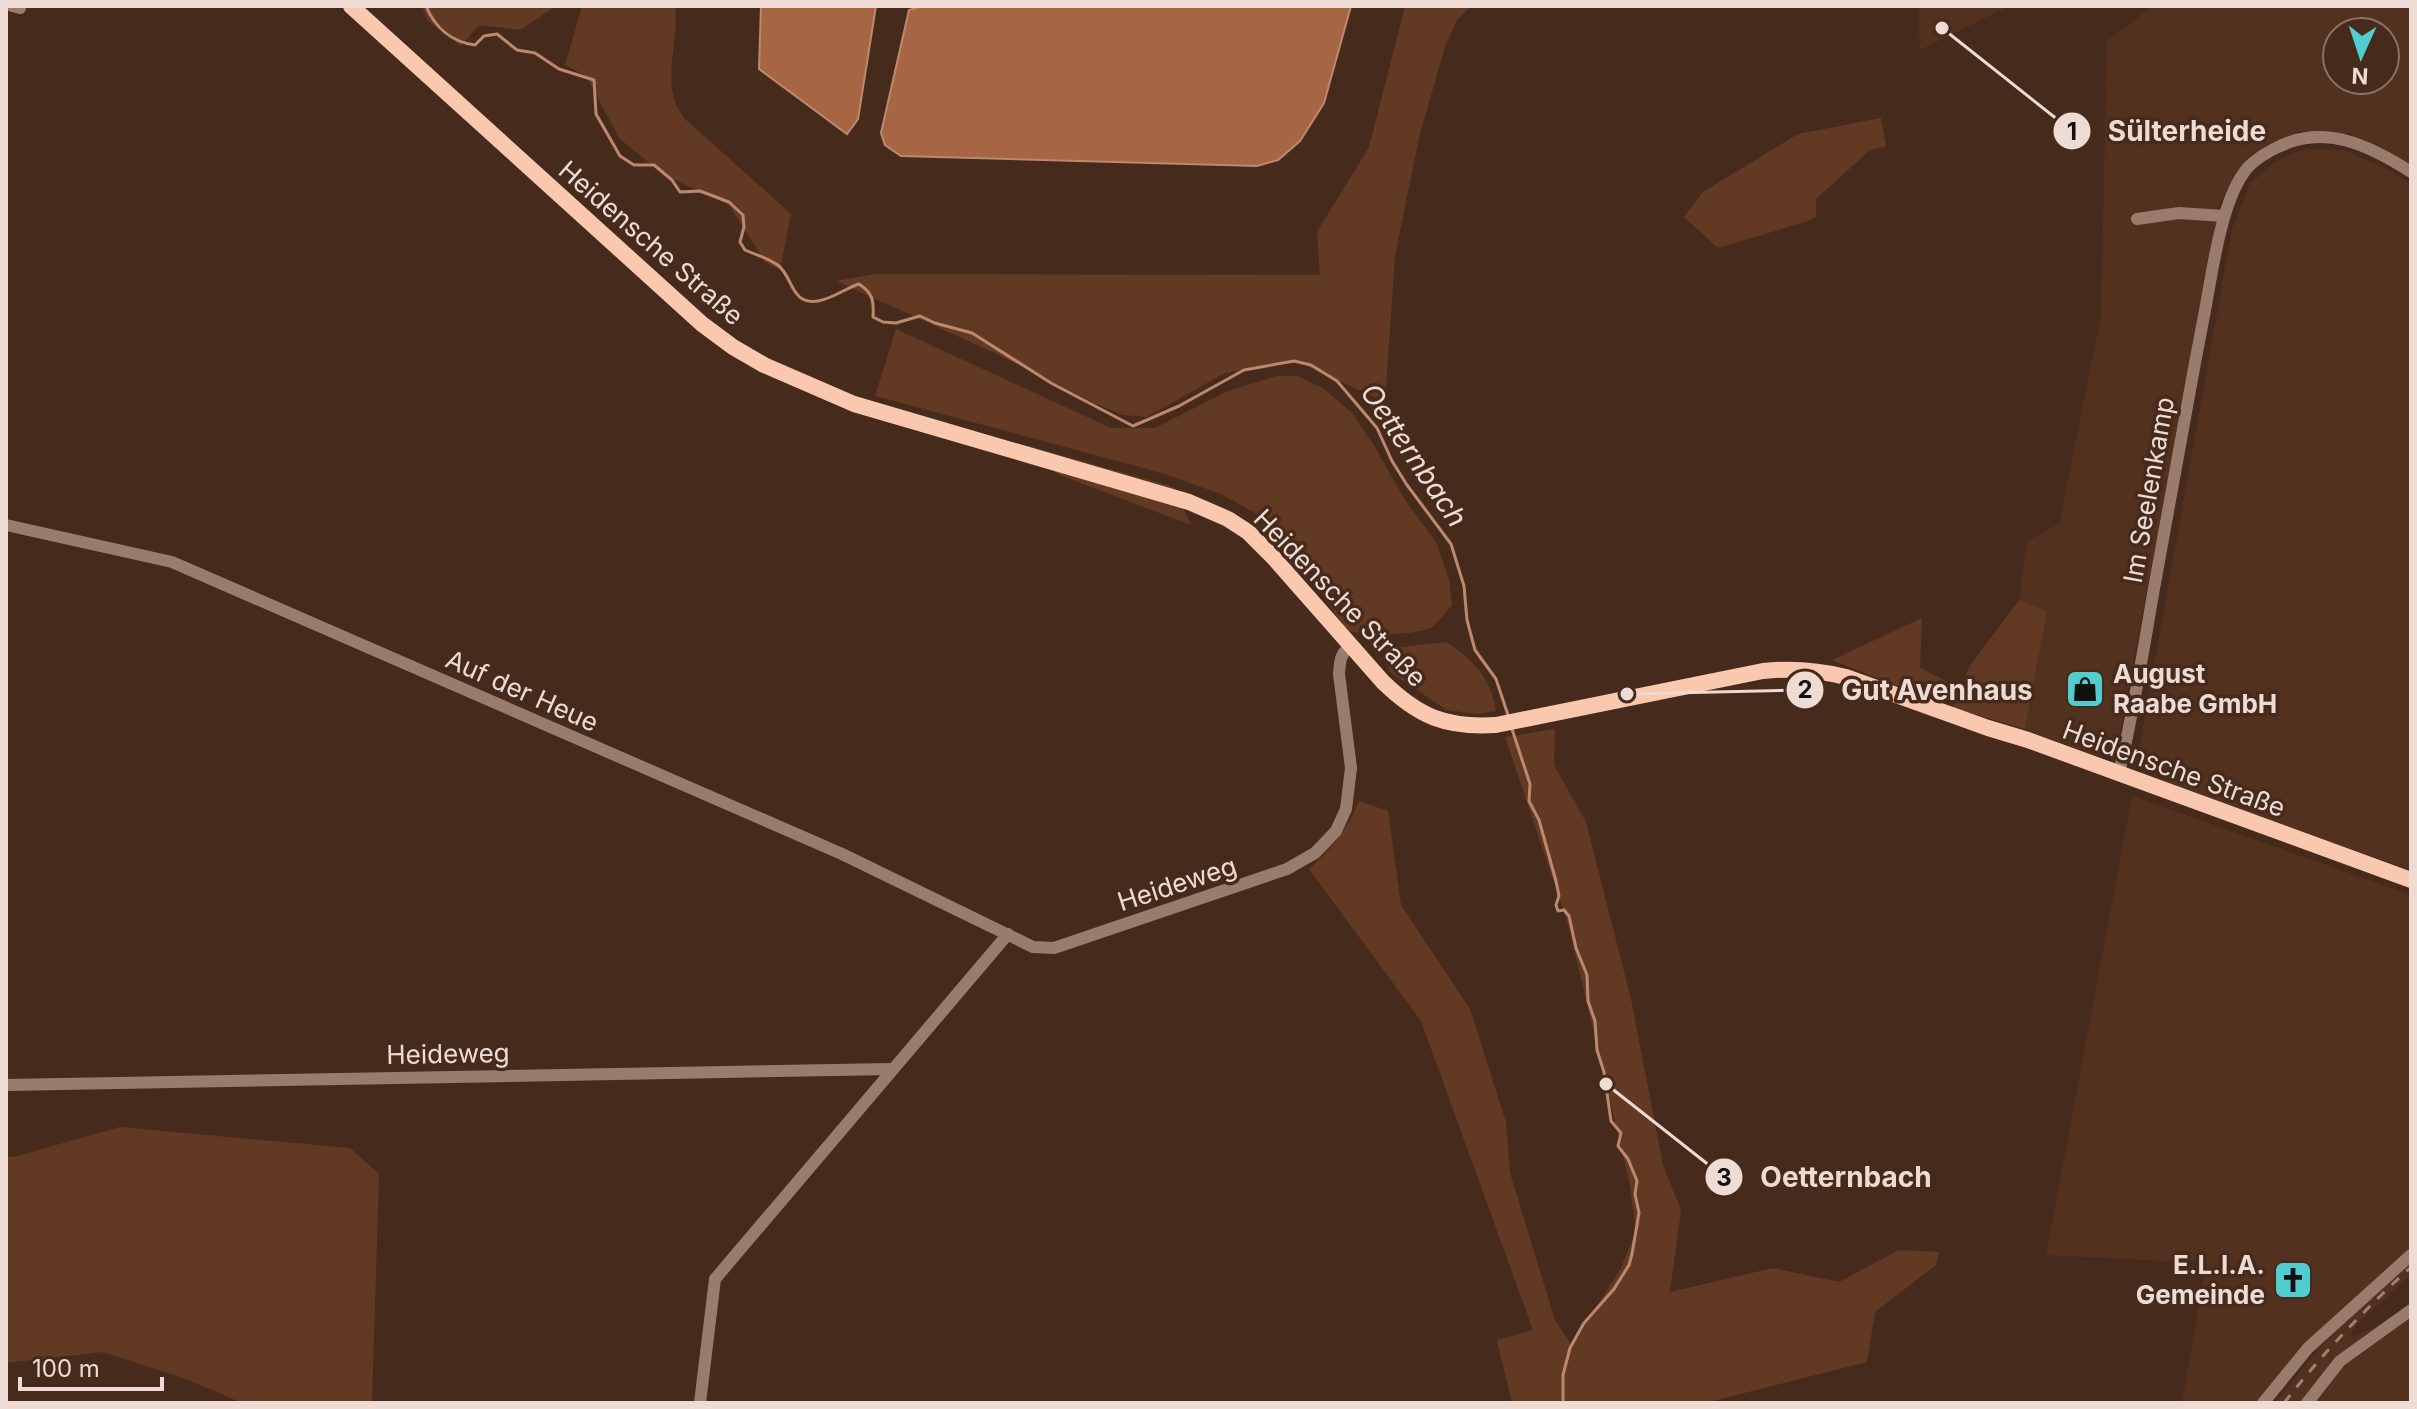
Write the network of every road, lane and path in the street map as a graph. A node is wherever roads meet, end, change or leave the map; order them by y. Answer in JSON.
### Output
{"nodes":[{"id":1,"x":351,"y":6,"type":"edge"},
{"id":2,"x":2411,"y":172,"type":"edge"},
{"id":3,"x":2224,"y":216,"type":"junction"},
{"id":4,"x":2137,"y":219,"type":"dead end"},
{"id":5,"x":6,"y":525,"type":"edge"},
{"id":6,"x":1351,"y":645,"type":"junction"},
{"id":7,"x":2119,"y":773,"type":"junction"},
{"id":8,"x":2411,"y":880,"type":"edge"},
{"id":9,"x":1008,"y":934,"type":"junction"},
{"id":10,"x":892,"y":1069,"type":"junction"},
{"id":11,"x":6,"y":1085,"type":"edge"},
{"id":12,"x":2411,"y":1255,"type":"edge"},
{"id":13,"x":2411,"y":1310,"type":"edge"},
{"id":14,"x":700,"y":1403,"type":"edge"},
{"id":15,"x":2263,"y":1403,"type":"edge"},
{"id":16,"x":2307,"y":1403,"type":"edge"}],
"edges":[{"from":1,"to":6,"type":"main road","name":"Heidensche Straße"},
{"from":2,"to":3,"type":"street","name":"Im Seelenkamp"},
{"from":3,"to":4,"type":"street"},
{"from":3,"to":7,"type":"street","name":"Im Seelenkamp"},
{"from":5,"to":9,"type":"street","name":"Auf der Heue"},
{"from":6,"to":7,"type":"main road","name":"Heidensche Straße"},
{"from":6,"to":9,"type":"street","name":"Heideweg"},
{"from":7,"to":8,"type":"main road","name":"Heidensche Straße"},
{"from":9,"to":10,"type":"street"},
{"from":10,"to":11,"type":"street","name":"Heideweg"},
{"from":10,"to":14,"type":"street"},
{"from":12,"to":15,"type":"street"},
{"from":13,"to":16,"type":"street"}]}
